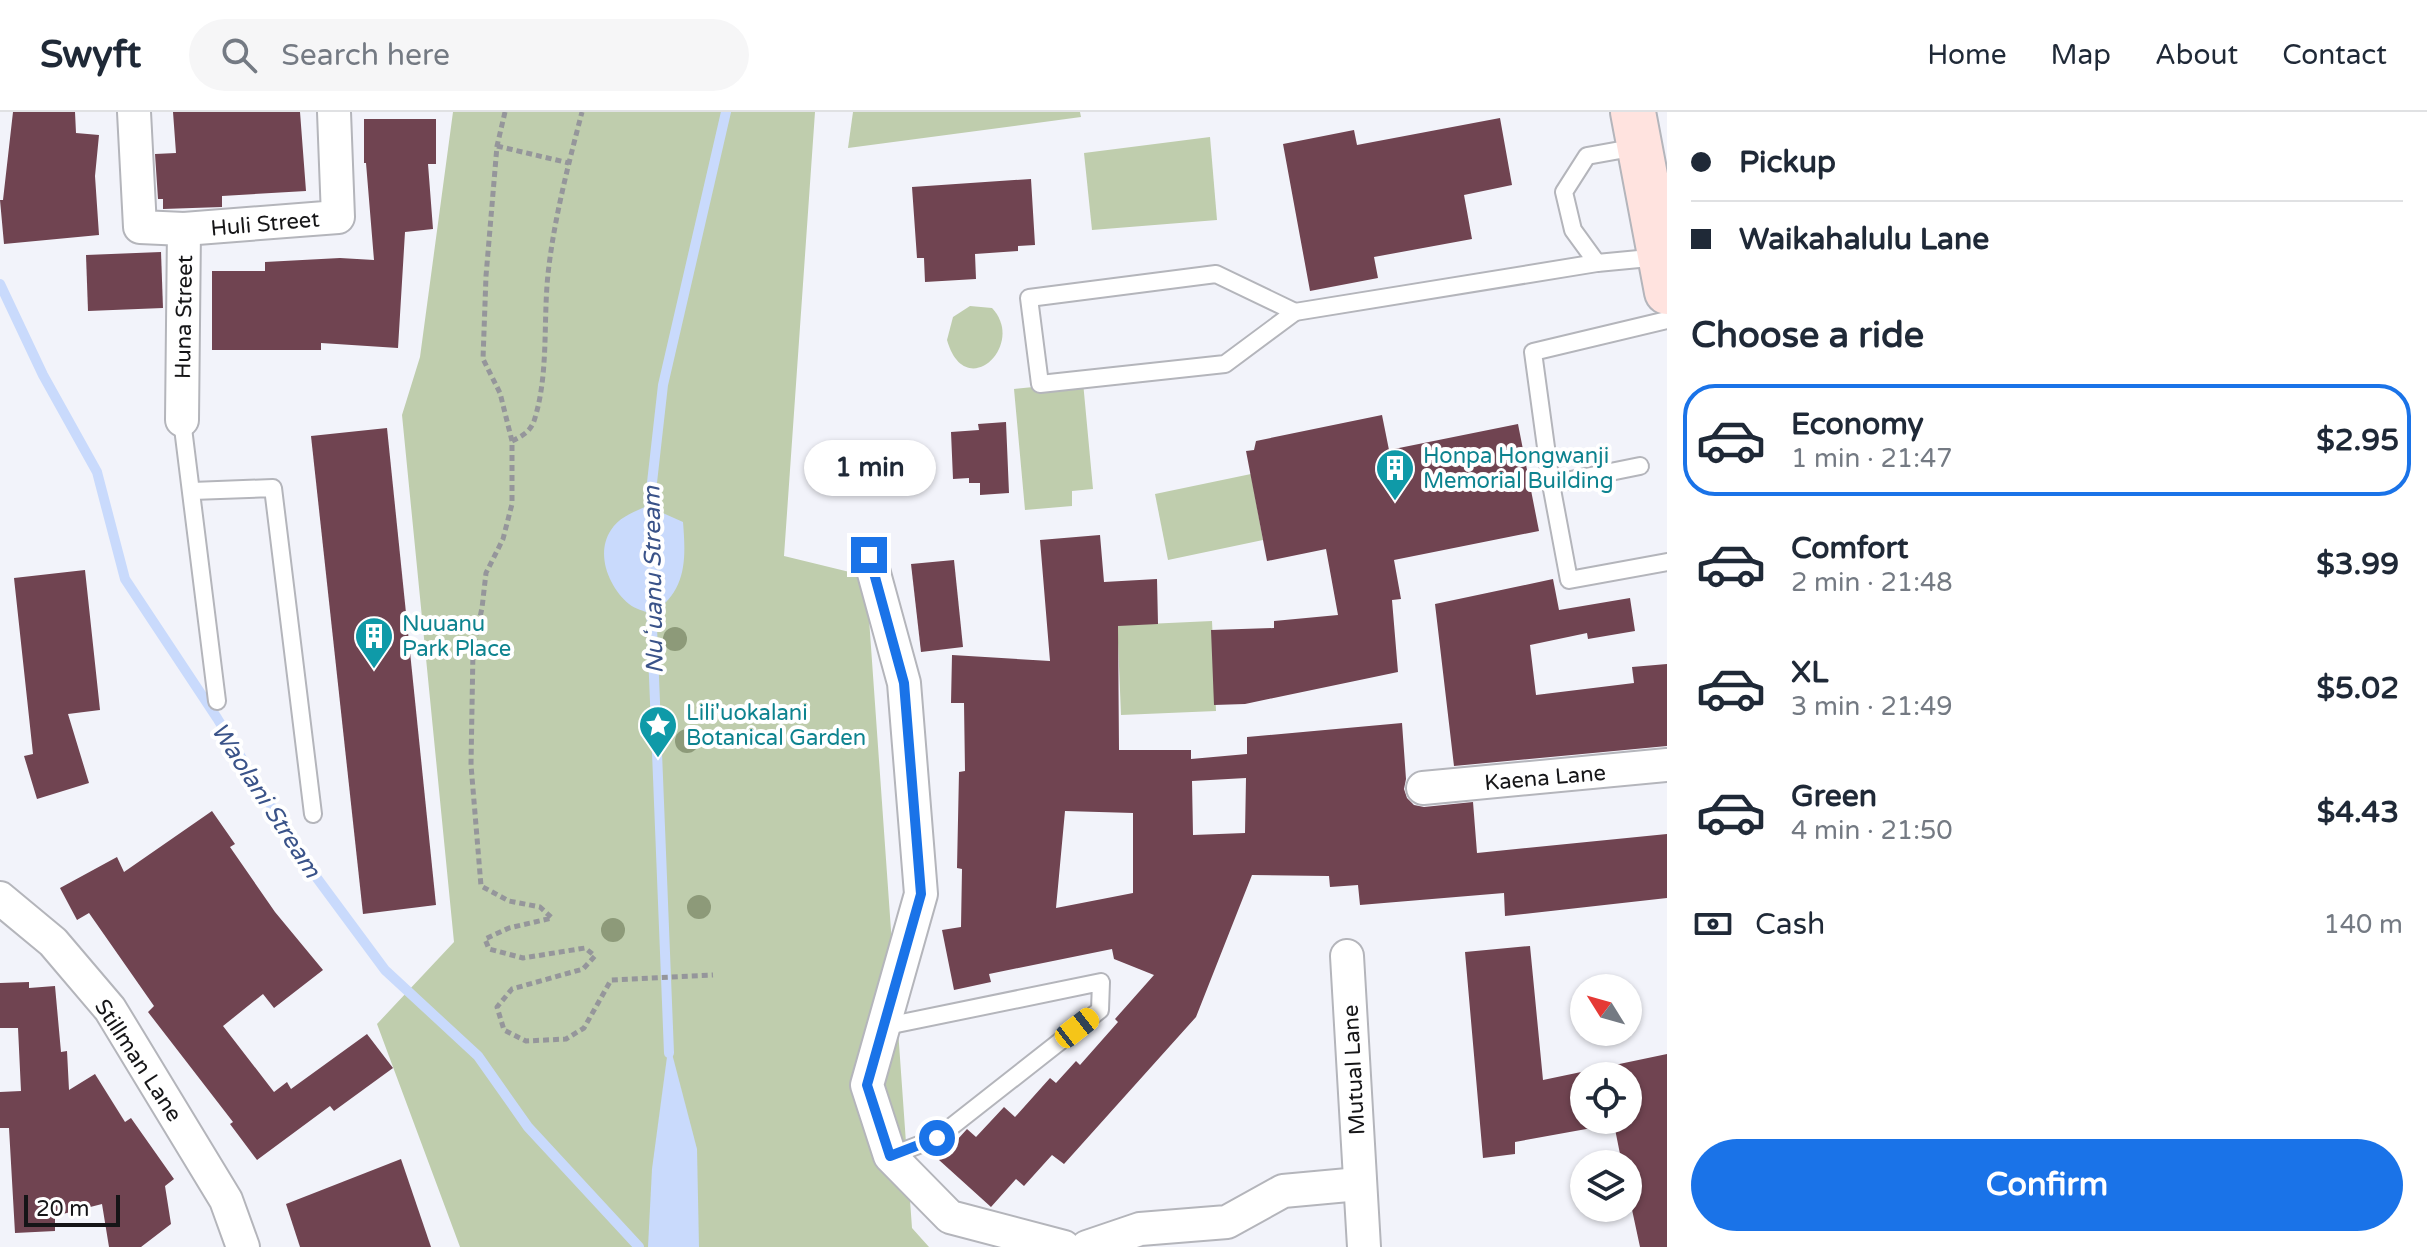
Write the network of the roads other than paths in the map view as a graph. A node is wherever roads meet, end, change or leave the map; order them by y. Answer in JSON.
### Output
{"nodes":[{"id":1,"x":134,"y":112,"type":"edge"},
{"id":2,"x":334,"y":112,"type":"edge"},
{"id":3,"x":1635,"y":130,"type":"edge"},
{"id":4,"x":184,"y":229,"type":"junction"},
{"id":5,"x":1597,"y":263,"type":"junction"},
{"id":6,"x":1664,"y":274,"type":"edge"},
{"id":7,"x":1295,"y":312,"type":"junction"},
{"id":8,"x":1667,"y":320,"type":"edge"},
{"id":9,"x":182,"y":420,"type":"joint"},
{"id":10,"x":1640,"y":466,"type":"dead end"},
{"id":11,"x":1551,"y":484,"type":"junction"},
{"id":12,"x":192,"y":491,"type":"junction"},
{"id":13,"x":869,"y":555,"type":"dead end"},
{"id":14,"x":1667,"y":562,"type":"edge"},
{"id":15,"x":217,"y":701,"type":"dead end"},
{"id":16,"x":1667,"y":765,"type":"edge"},
{"id":17,"x":1423,"y":788,"type":"dead end"},
{"id":18,"x":313,"y":814,"type":"dead end"},
{"id":19,"x":0,"y":898,"type":"edge"},
{"id":20,"x":1347,"y":956,"type":"dead end"},
{"id":21,"x":882,"y":1027,"type":"junction"},
{"id":22,"x":890,"y":1156,"type":"junction"},
{"id":23,"x":1359,"y":1184,"type":"junction"},
{"id":24,"x":243,"y":1247,"type":"edge"},
{"id":25,"x":1064,"y":1247,"type":"edge"},
{"id":26,"x":1087,"y":1247,"type":"edge"},
{"id":27,"x":1364,"y":1247,"type":"edge"}],
"edges":[{"from":1,"to":4,"type":"street","name":"Huna Street"},
{"from":2,"to":4,"type":"street","name":"Huli Street"},
{"from":3,"to":5,"type":"lane"},
{"from":3,"to":6,"type":"main road"},
{"from":4,"to":9,"type":"street","name":"Huna Street"},
{"from":5,"to":6,"type":"lane"},
{"from":5,"to":7,"type":"lane"},
{"from":7,"to":7,"type":"lane"},
{"from":8,"to":11,"type":"lane"},
{"from":9,"to":12,"type":"lane"},
{"from":10,"to":11,"type":"lane"},
{"from":11,"to":14,"type":"lane"},
{"from":12,"to":15,"type":"lane"},
{"from":12,"to":18,"type":"lane"},
{"from":13,"to":21,"type":"street"},
{"from":16,"to":17,"type":"street","name":"Kaena Lane"},
{"from":19,"to":24,"type":"street","name":"Stillman Lane"},
{"from":20,"to":23,"type":"street","name":"Mutual Lane"},
{"from":21,"to":22,"type":"street"},
{"from":21,"to":22,"type":"lane"},
{"from":22,"to":25,"type":"street"},
{"from":23,"to":26,"type":"street"},
{"from":23,"to":27,"type":"street","name":"Mutual Lane"}]}
